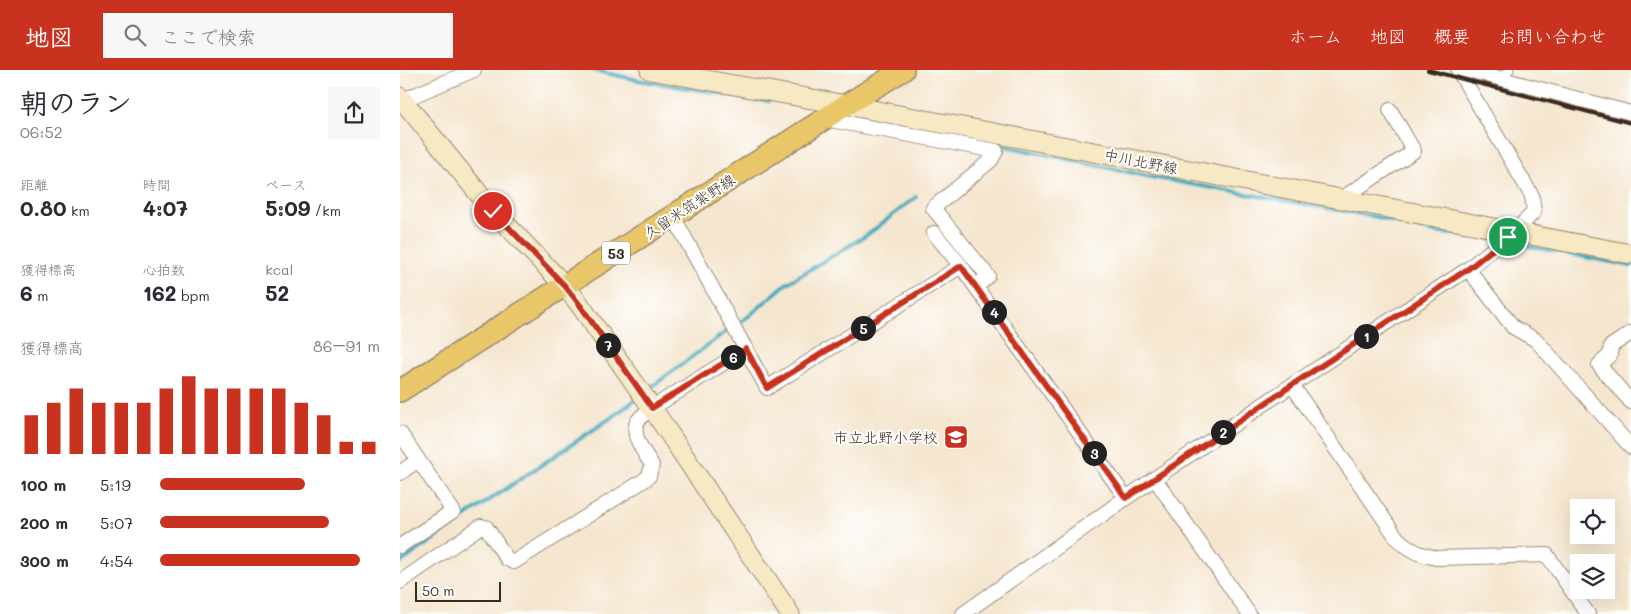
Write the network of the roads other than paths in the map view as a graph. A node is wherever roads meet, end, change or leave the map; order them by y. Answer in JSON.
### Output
{"nodes":[{"id":1,"x":474,"y":70,"type":"edge"},
{"id":2,"x":650,"y":70,"type":"edge"},
{"id":3,"x":903,"y":70,"type":"edge"},
{"id":4,"x":1458,"y":70,"type":"edge"},
{"id":5,"x":1468,"y":70,"type":"edge"},
{"id":6,"x":1504,"y":74,"type":"edge"},
{"id":7,"x":401,"y":98,"type":"edge"},
{"id":8,"x":1390,"y":110,"type":"dead end"},
{"id":9,"x":834,"y":113,"type":"junction"},
{"id":10,"x":1631,"y":114,"type":"edge"},
{"id":11,"x":1341,"y":199,"type":"junction"},
{"id":12,"x":673,"y":216,"type":"junction"},
{"id":13,"x":934,"y":233,"type":"dead end"},
{"id":14,"x":1511,"y":234,"type":"junction"},
{"id":15,"x":1631,"y":254,"type":"edge"},
{"id":16,"x":961,"y":266,"type":"junction"},
{"id":17,"x":1468,"y":269,"type":"junction"},
{"id":18,"x":565,"y":286,"type":"junction"},
{"id":19,"x":976,"y":287,"type":"junction"},
{"id":20,"x":1631,"y":333,"type":"edge"},
{"id":21,"x":746,"y":349,"type":"junction"},
{"id":22,"x":1292,"y":385,"type":"junction"},
{"id":23,"x":400,"y":390,"type":"edge"},
{"id":24,"x":1631,"y":402,"type":"edge"},
{"id":25,"x":652,"y":408,"type":"junction"},
{"id":26,"x":400,"y":433,"type":"edge"},
{"id":27,"x":1631,"y":447,"type":"edge"},
{"id":28,"x":418,"y":460,"type":"junction"},
{"id":29,"x":400,"y":473,"type":"edge"},
{"id":30,"x":1155,"y":479,"type":"junction"},
{"id":31,"x":1126,"y":498,"type":"junction"},
{"id":32,"x":400,"y":546,"type":"edge"},
{"id":33,"x":400,"y":582,"type":"edge"},
{"id":34,"x":790,"y":614,"type":"edge"},
{"id":35,"x":963,"y":614,"type":"edge"},
{"id":36,"x":1249,"y":614,"type":"edge"},
{"id":37,"x":1588,"y":614,"type":"edge"}],
"edges":[{"from":1,"to":7,"type":"street"},
{"from":2,"to":9,"type":"main road","name":"中川北野線"},
{"from":3,"to":9,"type":"main road","name":"久留米筑紫野線","number":"53"},
{"from":4,"to":14,"type":"street"},
{"from":5,"to":6,"type":"street"},
{"from":6,"to":10,"type":"street"},
{"from":7,"to":18,"type":"main road"},
{"from":8,"to":11,"type":"street"},
{"from":9,"to":11,"type":"main road","name":"中川北野線"},
{"from":9,"to":12,"type":"main road","name":"久留米筑紫野線","number":"53"},
{"from":9,"to":19,"type":"street"},
{"from":11,"to":14,"type":"main road","name":"中川北野線"},
{"from":12,"to":18,"type":"main road","name":"久留米筑紫野線","number":"53"},
{"from":12,"to":21,"type":"street"},
{"from":13,"to":16,"type":"street"},
{"from":14,"to":15,"type":"main road","name":"中川北野線"},
{"from":14,"to":17,"type":"street"},
{"from":16,"to":19,"type":"street"},
{"from":16,"to":21,"type":"street"},
{"from":17,"to":22,"type":"street"},
{"from":17,"to":27,"type":"street"},
{"from":18,"to":23,"type":"main road","name":"久留米筑紫野線","number":"53"},
{"from":18,"to":25,"type":"main road"},
{"from":19,"to":31,"type":"street"},
{"from":20,"to":24,"type":"street"},
{"from":21,"to":25,"type":"street"},
{"from":22,"to":30,"type":"street"},
{"from":22,"to":37,"type":"street"},
{"from":25,"to":33,"type":"street"},
{"from":25,"to":34,"type":"main road"},
{"from":26,"to":28,"type":"street"},
{"from":28,"to":29,"type":"street"},
{"from":28,"to":32,"type":"street"},
{"from":30,"to":31,"type":"street"},
{"from":30,"to":36,"type":"street"},
{"from":31,"to":35,"type":"street"}]}
